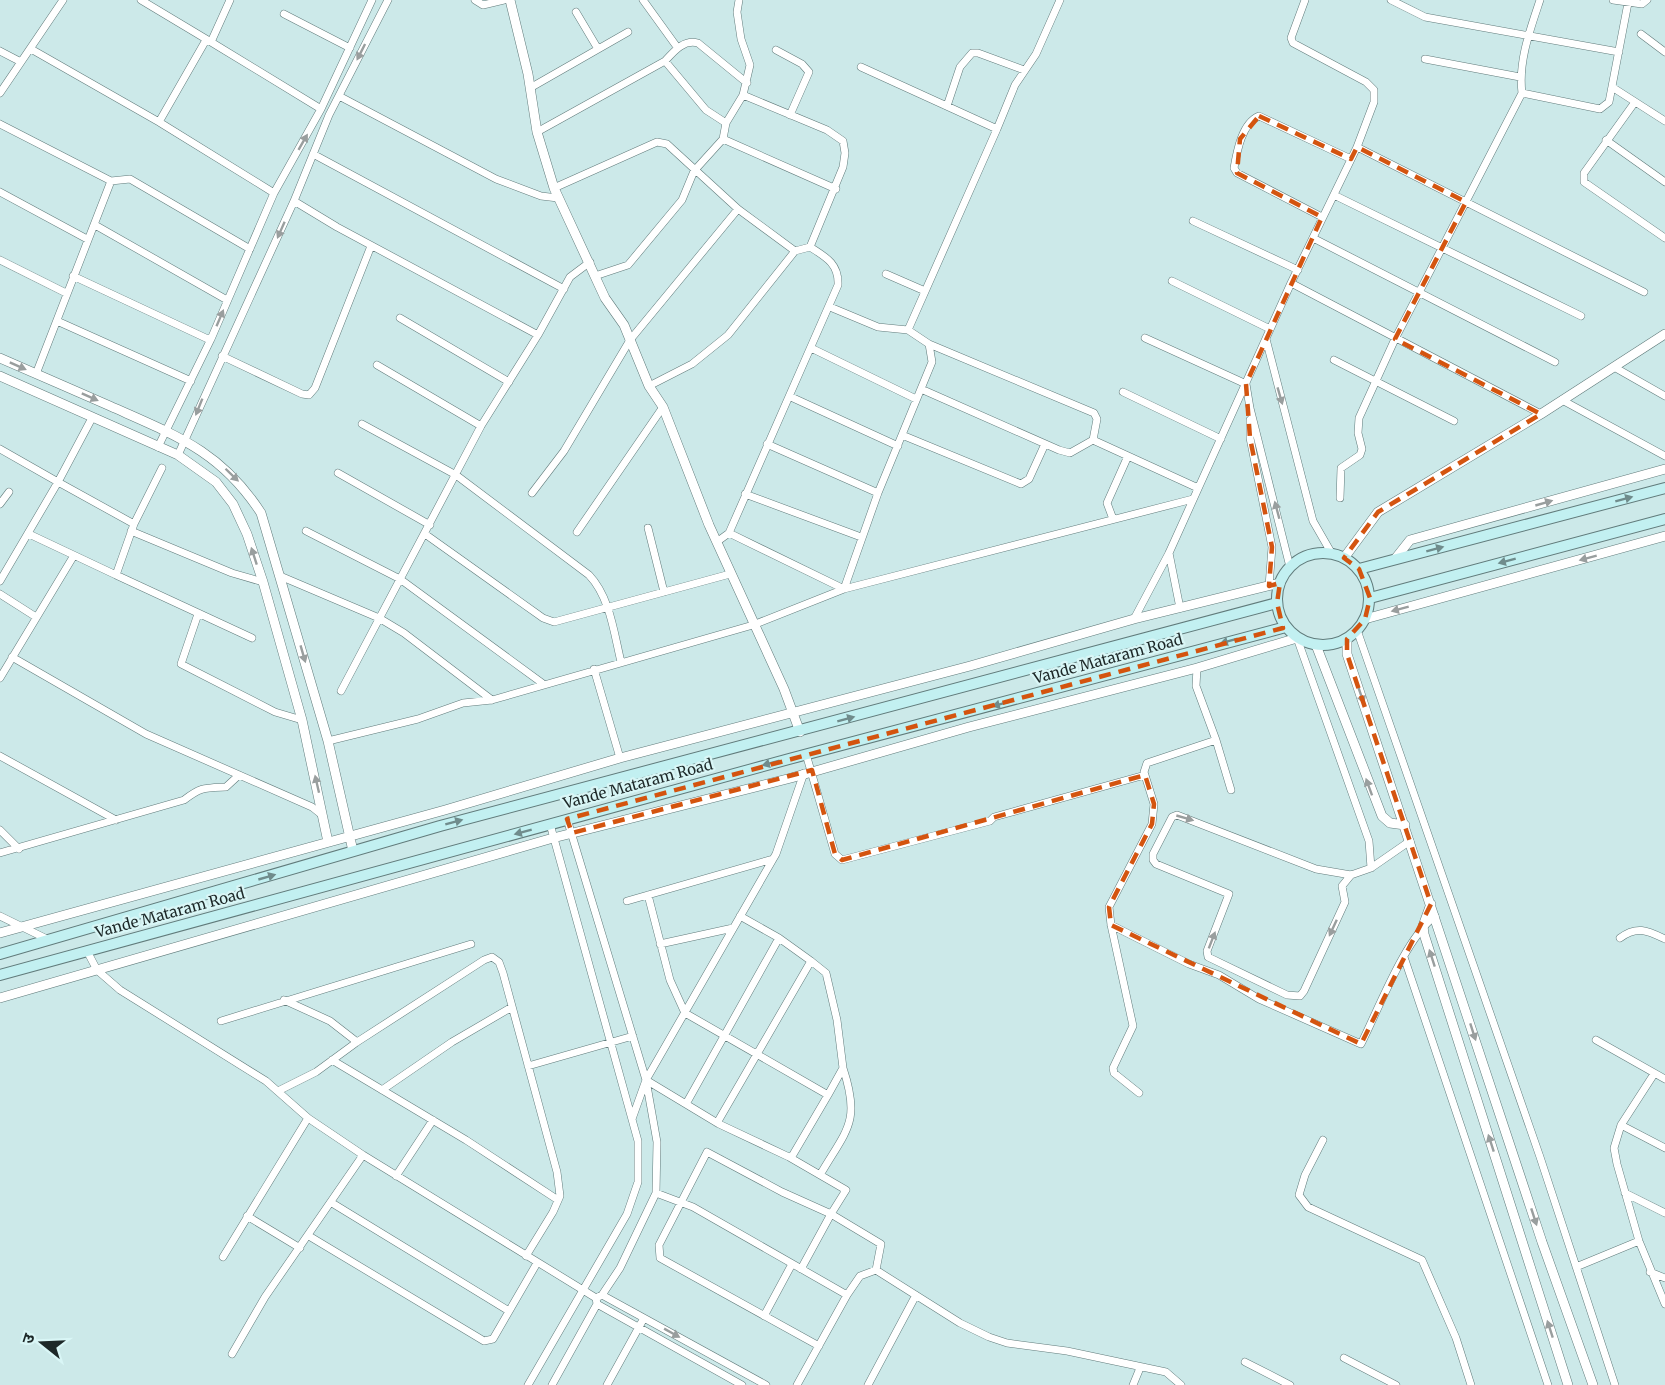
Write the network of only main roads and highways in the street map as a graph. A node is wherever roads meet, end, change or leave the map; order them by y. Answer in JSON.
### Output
{"nodes":[{"id":1,"x":1665,"y":488,"type":"edge"},
{"id":2,"x":1665,"y":519,"type":"edge"},
{"id":3,"x":1359,"y":569,"type":"junction"},
{"id":4,"x":1370,"y":598,"type":"junction"},
{"id":5,"x":1277,"y":603,"type":"junction"},
{"id":6,"x":1286,"y":627,"type":"junction"},
{"id":7,"x":0,"y":954,"type":"edge"},
{"id":8,"x":0,"y":975,"type":"edge"}],
"edges":[{"from":3,"to":1,"type":"main road","one_way":true},
{"from":2,"to":4,"type":"main road","one_way":true},
{"from":3,"to":4,"type":"main road"},
{"from":3,"to":5,"type":"main road"},
{"from":4,"to":6,"type":"main road"},
{"from":5,"to":6,"type":"main road"},
{"from":7,"to":5,"type":"main road","name":"Vande Mataram Road","one_way":true},
{"from":6,"to":8,"type":"main road","name":"Vande Mataram Road","one_way":true}]}
